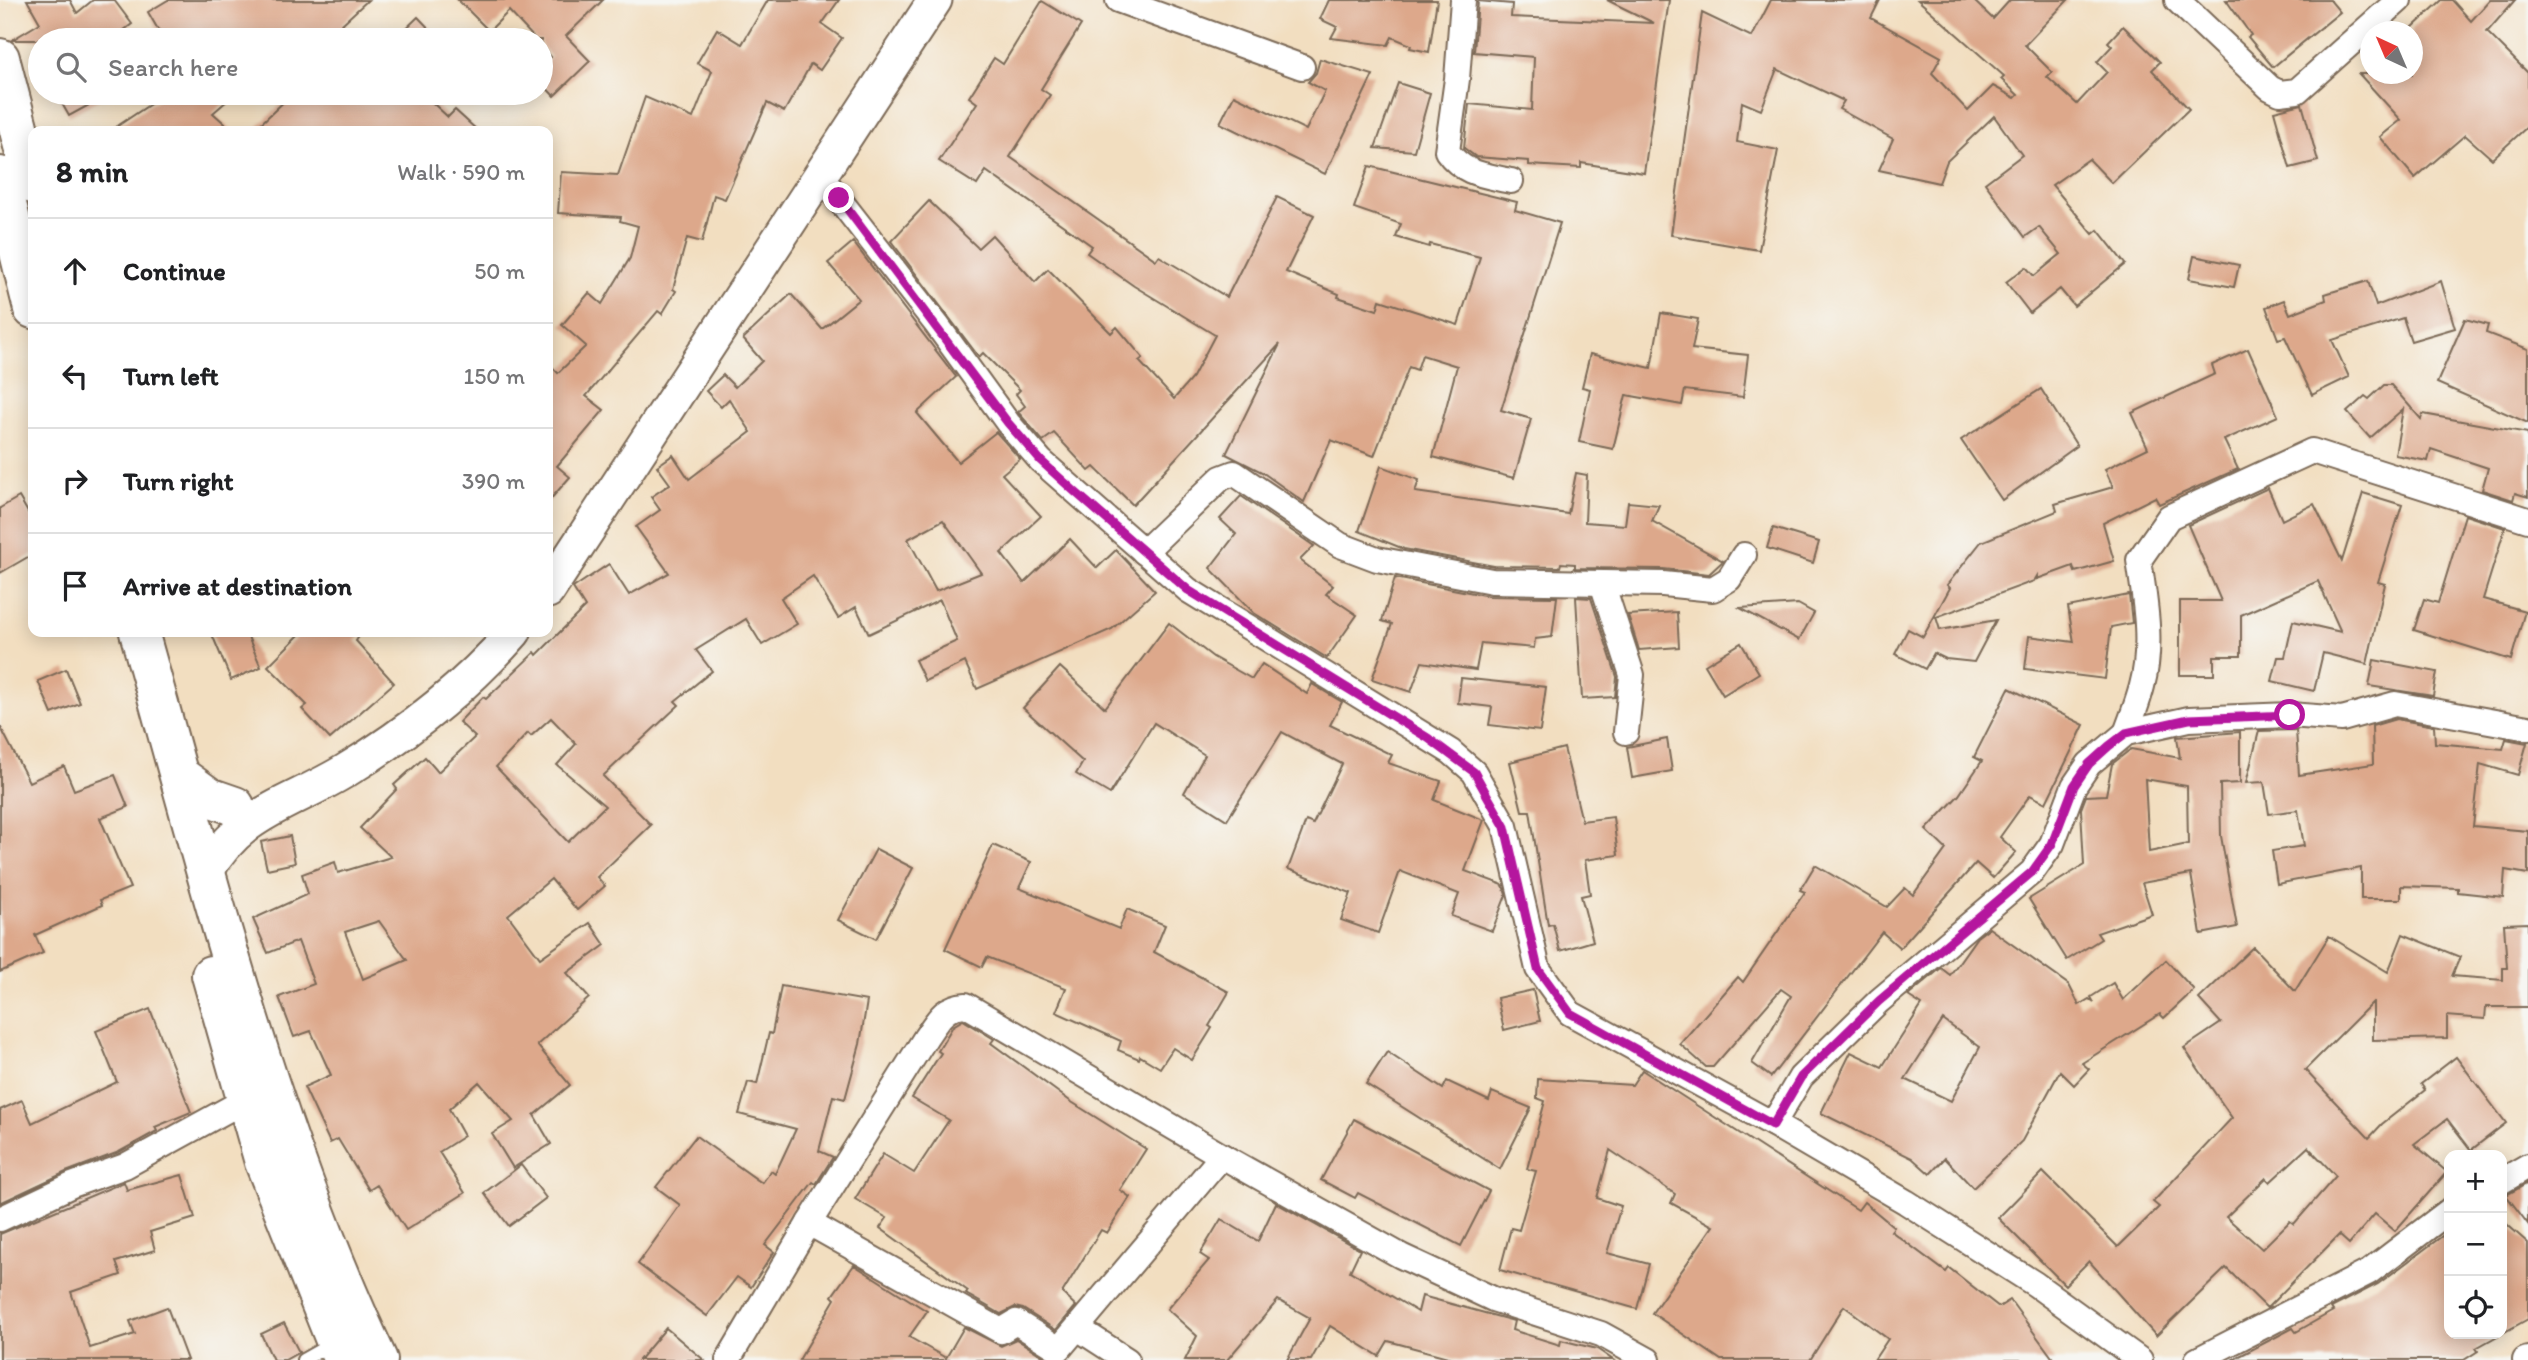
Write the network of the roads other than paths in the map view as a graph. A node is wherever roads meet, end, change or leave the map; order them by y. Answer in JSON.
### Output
{"nodes":[{"id":1,"x":914,"y":0,"type":"edge"},
{"id":2,"x":934,"y":0,"type":"edge"},
{"id":3,"x":1118,"y":0,"type":"edge"},
{"id":4,"x":1463,"y":0,"type":"edge"},
{"id":5,"x":2177,"y":0,"type":"edge"},
{"id":6,"x":2399,"y":0,"type":"edge"},
{"id":7,"x":0,"y":58,"type":"edge"},
{"id":8,"x":1302,"y":67,"type":"dead end"},
{"id":9,"x":28,"y":165,"type":"edge"},
{"id":10,"x":0,"y":176,"type":"edge"},
{"id":11,"x":821,"y":176,"type":"junction"},
{"id":12,"x":1511,"y":181,"type":"dead end"},
{"id":13,"x":28,"y":289,"type":"edge"},
{"id":14,"x":2528,"y":520,"type":"edge"},
{"id":15,"x":553,"y":547,"type":"edge"},
{"id":16,"x":1144,"y":552,"type":"junction"},
{"id":17,"x":1744,"y":555,"type":"dead end"},
{"id":18,"x":553,"y":583,"type":"edge"},
{"id":19,"x":1602,"y":583,"type":"junction"},
{"id":20,"x":118,"y":637,"type":"edge"},
{"id":21,"x":140,"y":637,"type":"edge"},
{"id":22,"x":482,"y":637,"type":"edge"},
{"id":23,"x":509,"y":637,"type":"edge"},
{"id":24,"x":2528,"y":728,"type":"edge"},
{"id":25,"x":1626,"y":732,"type":"dead end"},
{"id":26,"x":2126,"y":733,"type":"junction"},
{"id":27,"x":180,"y":776,"type":"junction"},
{"id":28,"x":235,"y":806,"type":"junction"},
{"id":29,"x":195,"y":831,"type":"junction"},
{"id":30,"x":205,"y":874,"type":"junction"},
{"id":31,"x":247,"y":1099,"type":"junction"},
{"id":32,"x":1773,"y":1125,"type":"junction"},
{"id":33,"x":1222,"y":1156,"type":"junction"},
{"id":34,"x":2528,"y":1166,"type":"edge"},
{"id":35,"x":2507,"y":1178,"type":"edge"},
{"id":36,"x":2446,"y":1213,"type":"edge"},
{"id":37,"x":0,"y":1219,"type":"edge"},
{"id":38,"x":809,"y":1223,"type":"junction"},
{"id":39,"x":1079,"y":1329,"type":"junction"},
{"id":40,"x":327,"y":1354,"type":"edge"},
{"id":41,"x":2122,"y":1356,"type":"edge"},
{"id":42,"x":379,"y":1360,"type":"edge"},
{"id":43,"x":728,"y":1360,"type":"edge"},
{"id":44,"x":1128,"y":1360,"type":"edge"},
{"id":45,"x":1648,"y":1360,"type":"edge"},
{"id":46,"x":2197,"y":1360,"type":"edge"}],
"edges":[{"from":1,"to":15,"type":"main road"},
{"from":2,"to":11,"type":"main road"},
{"from":3,"to":8,"type":"street"},
{"from":4,"to":12,"type":"street"},
{"from":5,"to":6,"type":"street"},
{"from":7,"to":9,"type":"main road"},
{"from":10,"to":13,"type":"main road"},
{"from":11,"to":16,"type":"street"},
{"from":11,"to":18,"type":"main road"},
{"from":14,"to":26,"type":"street"},
{"from":16,"to":19,"type":"street"},
{"from":16,"to":32,"type":"street"},
{"from":17,"to":19,"type":"street"},
{"from":19,"to":25,"type":"street"},
{"from":20,"to":31,"type":"main road"},
{"from":21,"to":27,"type":"main road"},
{"from":22,"to":28,"type":"main road"},
{"from":23,"to":30,"type":"main road"},
{"from":24,"to":26,"type":"street"},
{"from":26,"to":32,"type":"street"},
{"from":27,"to":28,"type":"main road"},
{"from":27,"to":29,"type":"main road"},
{"from":28,"to":29,"type":"main road"},
{"from":29,"to":30,"type":"main road"},
{"from":30,"to":42,"type":"main road"},
{"from":31,"to":37,"type":"street"},
{"from":31,"to":40,"type":"main road"},
{"from":32,"to":41,"type":"street"},
{"from":33,"to":38,"type":"street"},
{"from":33,"to":39,"type":"street"},
{"from":33,"to":45,"type":"street"},
{"from":34,"to":35,"type":"street"},
{"from":36,"to":46,"type":"street"},
{"from":38,"to":39,"type":"street"},
{"from":38,"to":43,"type":"street"},
{"from":39,"to":44,"type":"street"}]}
